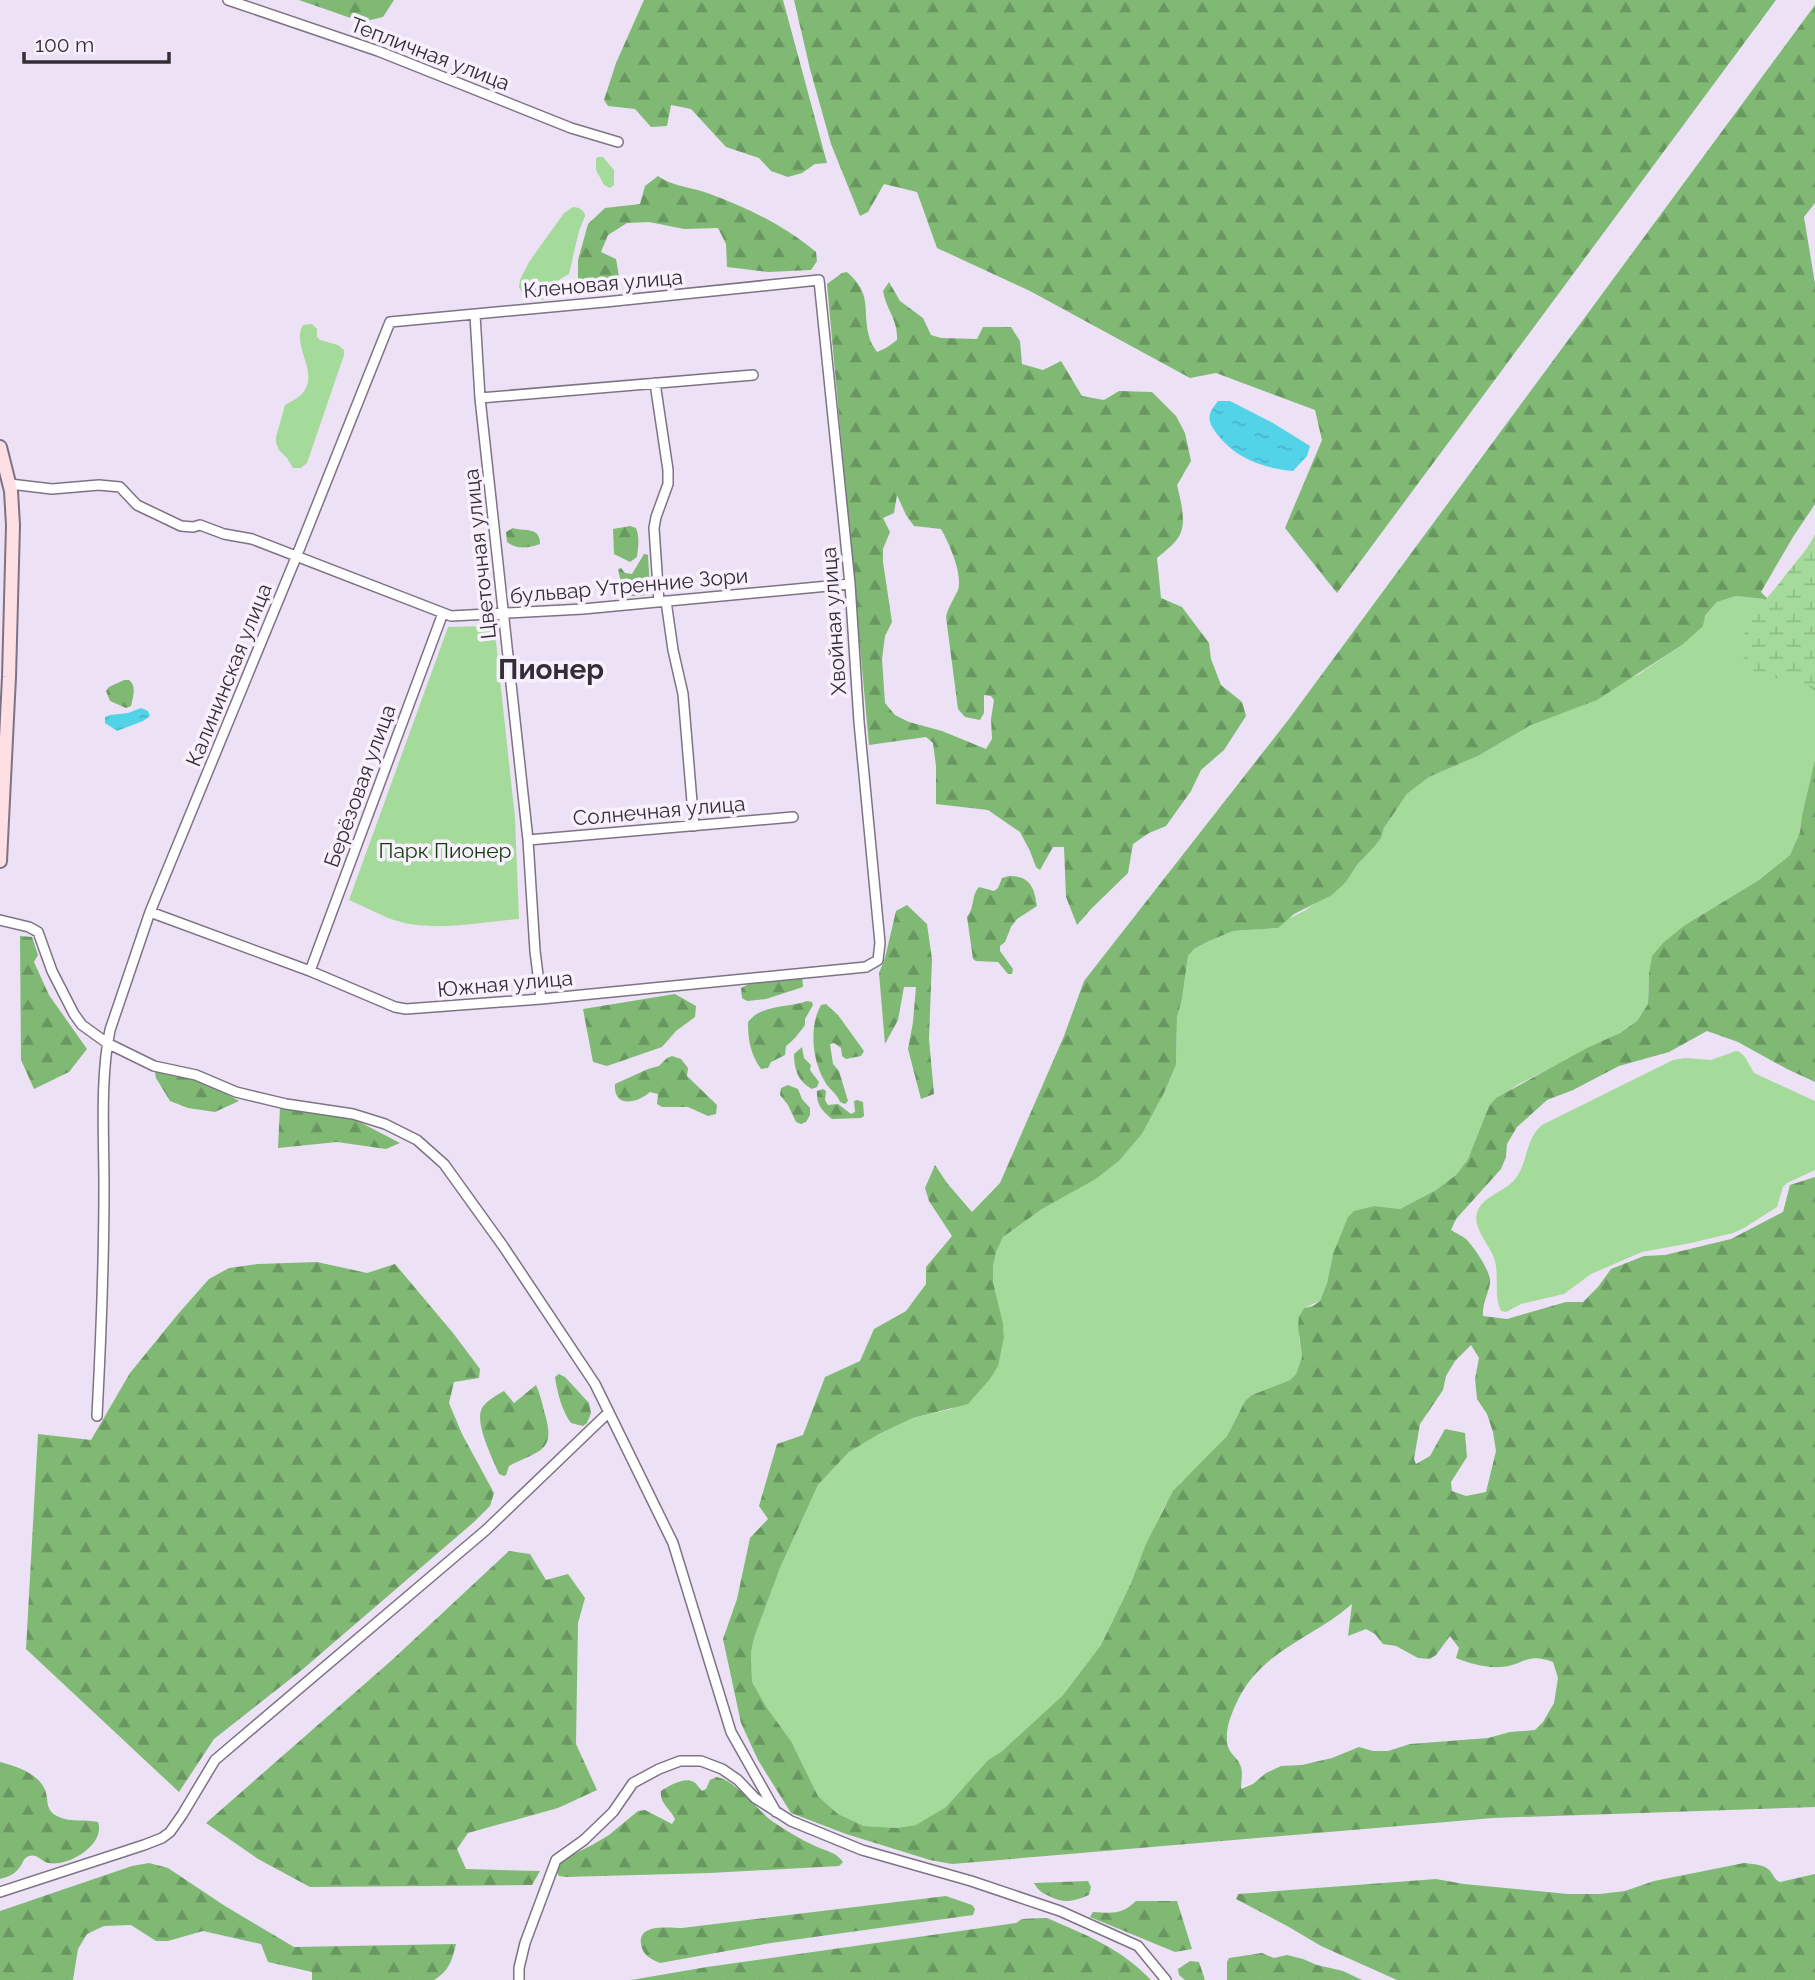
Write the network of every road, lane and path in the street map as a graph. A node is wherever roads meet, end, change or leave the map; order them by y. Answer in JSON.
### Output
{"nodes":[{"id":1,"x":228,"y":0,"type":"edge"},
{"id":2,"x":618,"y":142,"type":"dead end"},
{"id":3,"x":819,"y":280,"type":"joint"},
{"id":4,"x":475,"y":315,"type":"junction"},
{"id":5,"x":390,"y":322,"type":"joint"},
{"id":6,"x":753,"y":375,"type":"dead end"},
{"id":7,"x":654,"y":383,"type":"junction"},
{"id":8,"x":480,"y":398,"type":"junction"},
{"id":9,"x":0,"y":447,"type":"edge"},
{"id":10,"x":10,"y":484,"type":"junction"},
{"id":11,"x":297,"y":555,"type":"junction"},
{"id":12,"x":850,"y":584,"type":"junction"},
{"id":13,"x":663,"y":602,"type":"junction"},
{"id":14,"x":443,"y":613,"type":"junction"},
{"id":15,"x":504,"y":614,"type":"junction"},
{"id":16,"x":793,"y":817,"type":"dead end"},
{"id":17,"x":694,"y":826,"type":"junction"},
{"id":18,"x":528,"y":839,"type":"junction"},
{"id":19,"x":0,"y":861,"type":"edge"},
{"id":20,"x":150,"y":912,"type":"junction"},
{"id":21,"x":0,"y":920,"type":"edge"},
{"id":22,"x":878,"y":960,"type":"joint"},
{"id":23,"x":310,"y":971,"type":"junction"},
{"id":24,"x":541,"y":999,"type":"junction"},
{"id":25,"x":107,"y":1043,"type":"junction"},
{"id":26,"x":609,"y":1412,"type":"junction"},
{"id":27,"x":97,"y":1416,"type":"dead end"},
{"id":28,"x":776,"y":1812,"type":"junction"},
{"id":29,"x":0,"y":1892,"type":"edge"},
{"id":30,"x":519,"y":1980,"type":"edge"},
{"id":31,"x":1166,"y":1980,"type":"edge"}],
"edges":[{"from":1,"to":2,"type":"street","name":"Тепличная улица"},
{"from":3,"to":4,"type":"street","name":"Кленовая улица"},
{"from":3,"to":12,"type":"street","name":"Хвойная улица"},
{"from":4,"to":5,"type":"street","name":"Кленовая улица"},
{"from":4,"to":8,"type":"street","name":"Цветочная улица"},
{"from":5,"to":11,"type":"street","name":"Калининская улица"},
{"from":6,"to":7,"type":"street"},
{"from":7,"to":8,"type":"street"},
{"from":7,"to":13,"type":"street"},
{"from":8,"to":15,"type":"street","name":"Цветочная улица"},
{"from":9,"to":10,"type":"main road"},
{"from":10,"to":11,"type":"street","name":"бульвар Утренние Зори"},
{"from":10,"to":19,"type":"main road"},
{"from":11,"to":14,"type":"street","name":"бульвар Утренние Зори"},
{"from":11,"to":20,"type":"street","name":"Калининская улица"},
{"from":12,"to":13,"type":"street","name":"бульвар Утренние Зори"},
{"from":12,"to":22,"type":"street","name":"Хвойная улица"},
{"from":13,"to":15,"type":"street","name":"бульвар Утренние Зори"},
{"from":13,"to":17,"type":"street"},
{"from":14,"to":15,"type":"street","name":"бульвар Утренние Зори"},
{"from":14,"to":23,"type":"street","name":"Берёзовая улица"},
{"from":15,"to":18,"type":"street","name":"Цветочная улица"},
{"from":16,"to":17,"type":"street","name":"Солнечная улица"},
{"from":17,"to":18,"type":"street","name":"Солнечная улица"},
{"from":18,"to":24,"type":"street","name":"Цветочная улица"},
{"from":20,"to":23,"type":"street","name":"Южная улица"},
{"from":20,"to":25,"type":"street","name":"Калининская улица"},
{"from":21,"to":25,"type":"street"},
{"from":22,"to":24,"type":"street","name":"Южная улица"},
{"from":23,"to":24,"type":"street","name":"Южная улица"},
{"from":25,"to":26,"type":"street"},
{"from":25,"to":27,"type":"street","name":"Калининская улица"},
{"from":26,"to":28,"type":"street"},
{"from":26,"to":29,"type":"street"},
{"from":28,"to":30,"type":"street"},
{"from":28,"to":31,"type":"street"}]}
